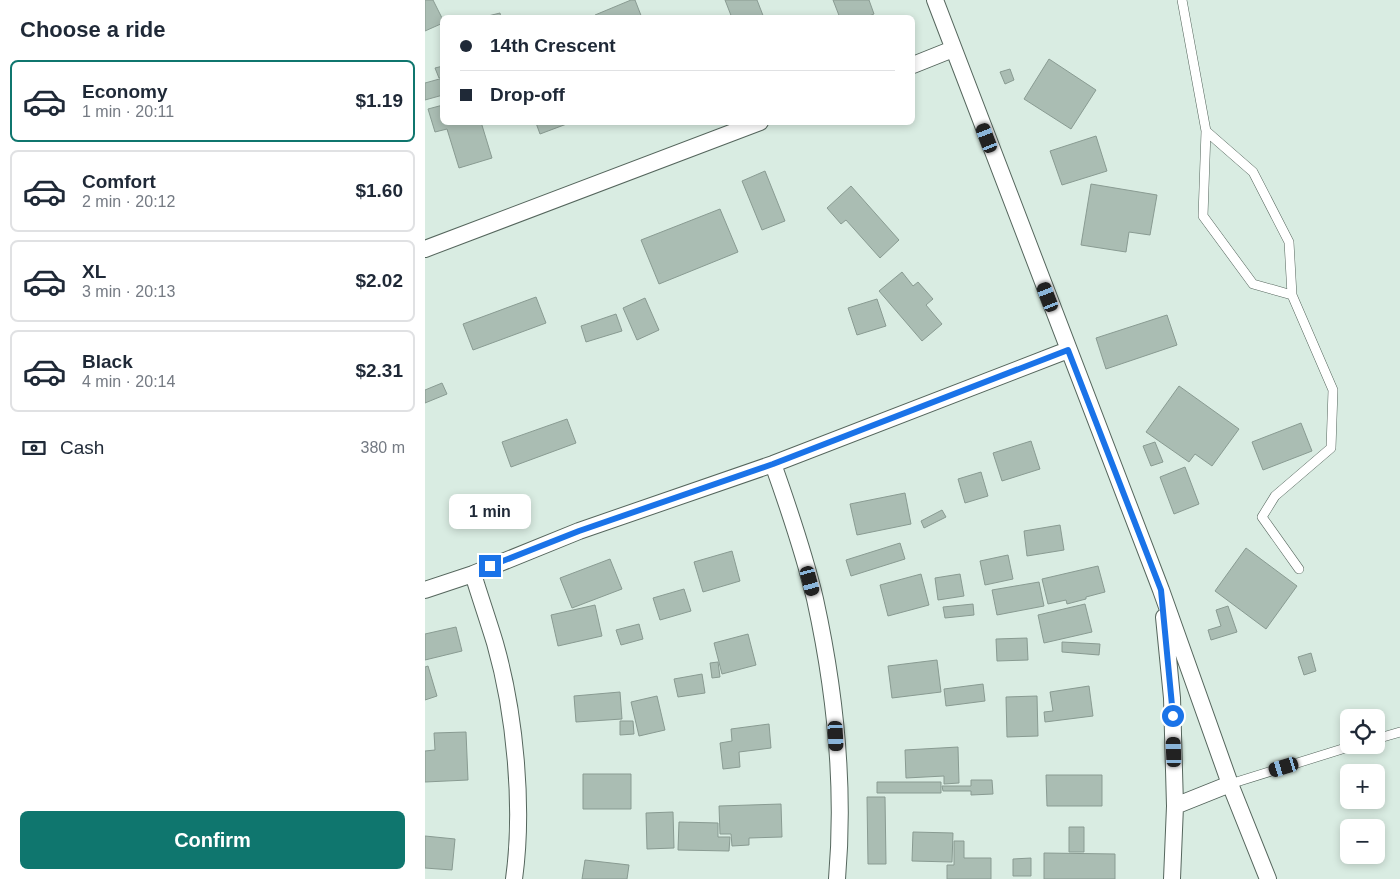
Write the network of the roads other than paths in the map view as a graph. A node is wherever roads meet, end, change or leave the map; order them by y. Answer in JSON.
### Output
{"nodes":[{"id":1,"x":935,"y":0,"type":"edge"},
{"id":2,"x":1182,"y":0,"type":"edge"},
{"id":3,"x":953,"y":49,"type":"junction"},
{"id":4,"x":915,"y":64,"type":"edge"},
{"id":5,"x":752,"y":125,"type":"edge"},
{"id":6,"x":1206,"y":131,"type":"junction"},
{"id":7,"x":425,"y":249,"type":"edge"},
{"id":8,"x":1292,"y":295,"type":"junction"},
{"id":9,"x":1068,"y":350,"type":"junction"},
{"id":10,"x":773,"y":464,"type":"junction"},
{"id":11,"x":1299,"y":569,"type":"dead end"},
{"id":12,"x":473,"y":574,"type":"junction"},
{"id":13,"x":425,"y":590,"type":"edge"},
{"id":14,"x":1161,"y":590,"type":"junction"},
{"id":15,"x":1400,"y":732,"type":"edge"},
{"id":16,"x":1385,"y":736,"type":"edge"},
{"id":17,"x":1340,"y":750,"type":"edge"},
{"id":18,"x":1230,"y":784,"type":"junction"},
{"id":19,"x":1175,"y":806,"type":"junction"},
{"id":20,"x":514,"y":879,"type":"edge"},
{"id":21,"x":837,"y":879,"type":"edge"},
{"id":22,"x":1172,"y":879,"type":"edge"},
{"id":23,"x":1268,"y":879,"type":"edge"}],
"edges":[{"from":1,"to":3,"type":"street"},
{"from":2,"to":6,"type":"lane"},
{"from":3,"to":4,"type":"street"},
{"from":3,"to":9,"type":"street"},
{"from":5,"to":7,"type":"street"},
{"from":6,"to":8,"type":"lane"},
{"from":6,"to":8,"type":"lane"},
{"from":8,"to":11,"type":"lane"},
{"from":9,"to":10,"type":"street"},
{"from":9,"to":14,"type":"street"},
{"from":10,"to":12,"type":"street"},
{"from":10,"to":21,"type":"street"},
{"from":12,"to":13,"type":"street"},
{"from":12,"to":20,"type":"street"},
{"from":14,"to":18,"type":"street"},
{"from":14,"to":19,"type":"street"},
{"from":15,"to":16,"type":"lane"},
{"from":17,"to":18,"type":"lane"},
{"from":18,"to":19,"type":"street"},
{"from":18,"to":23,"type":"street"},
{"from":19,"to":22,"type":"street"}]}
